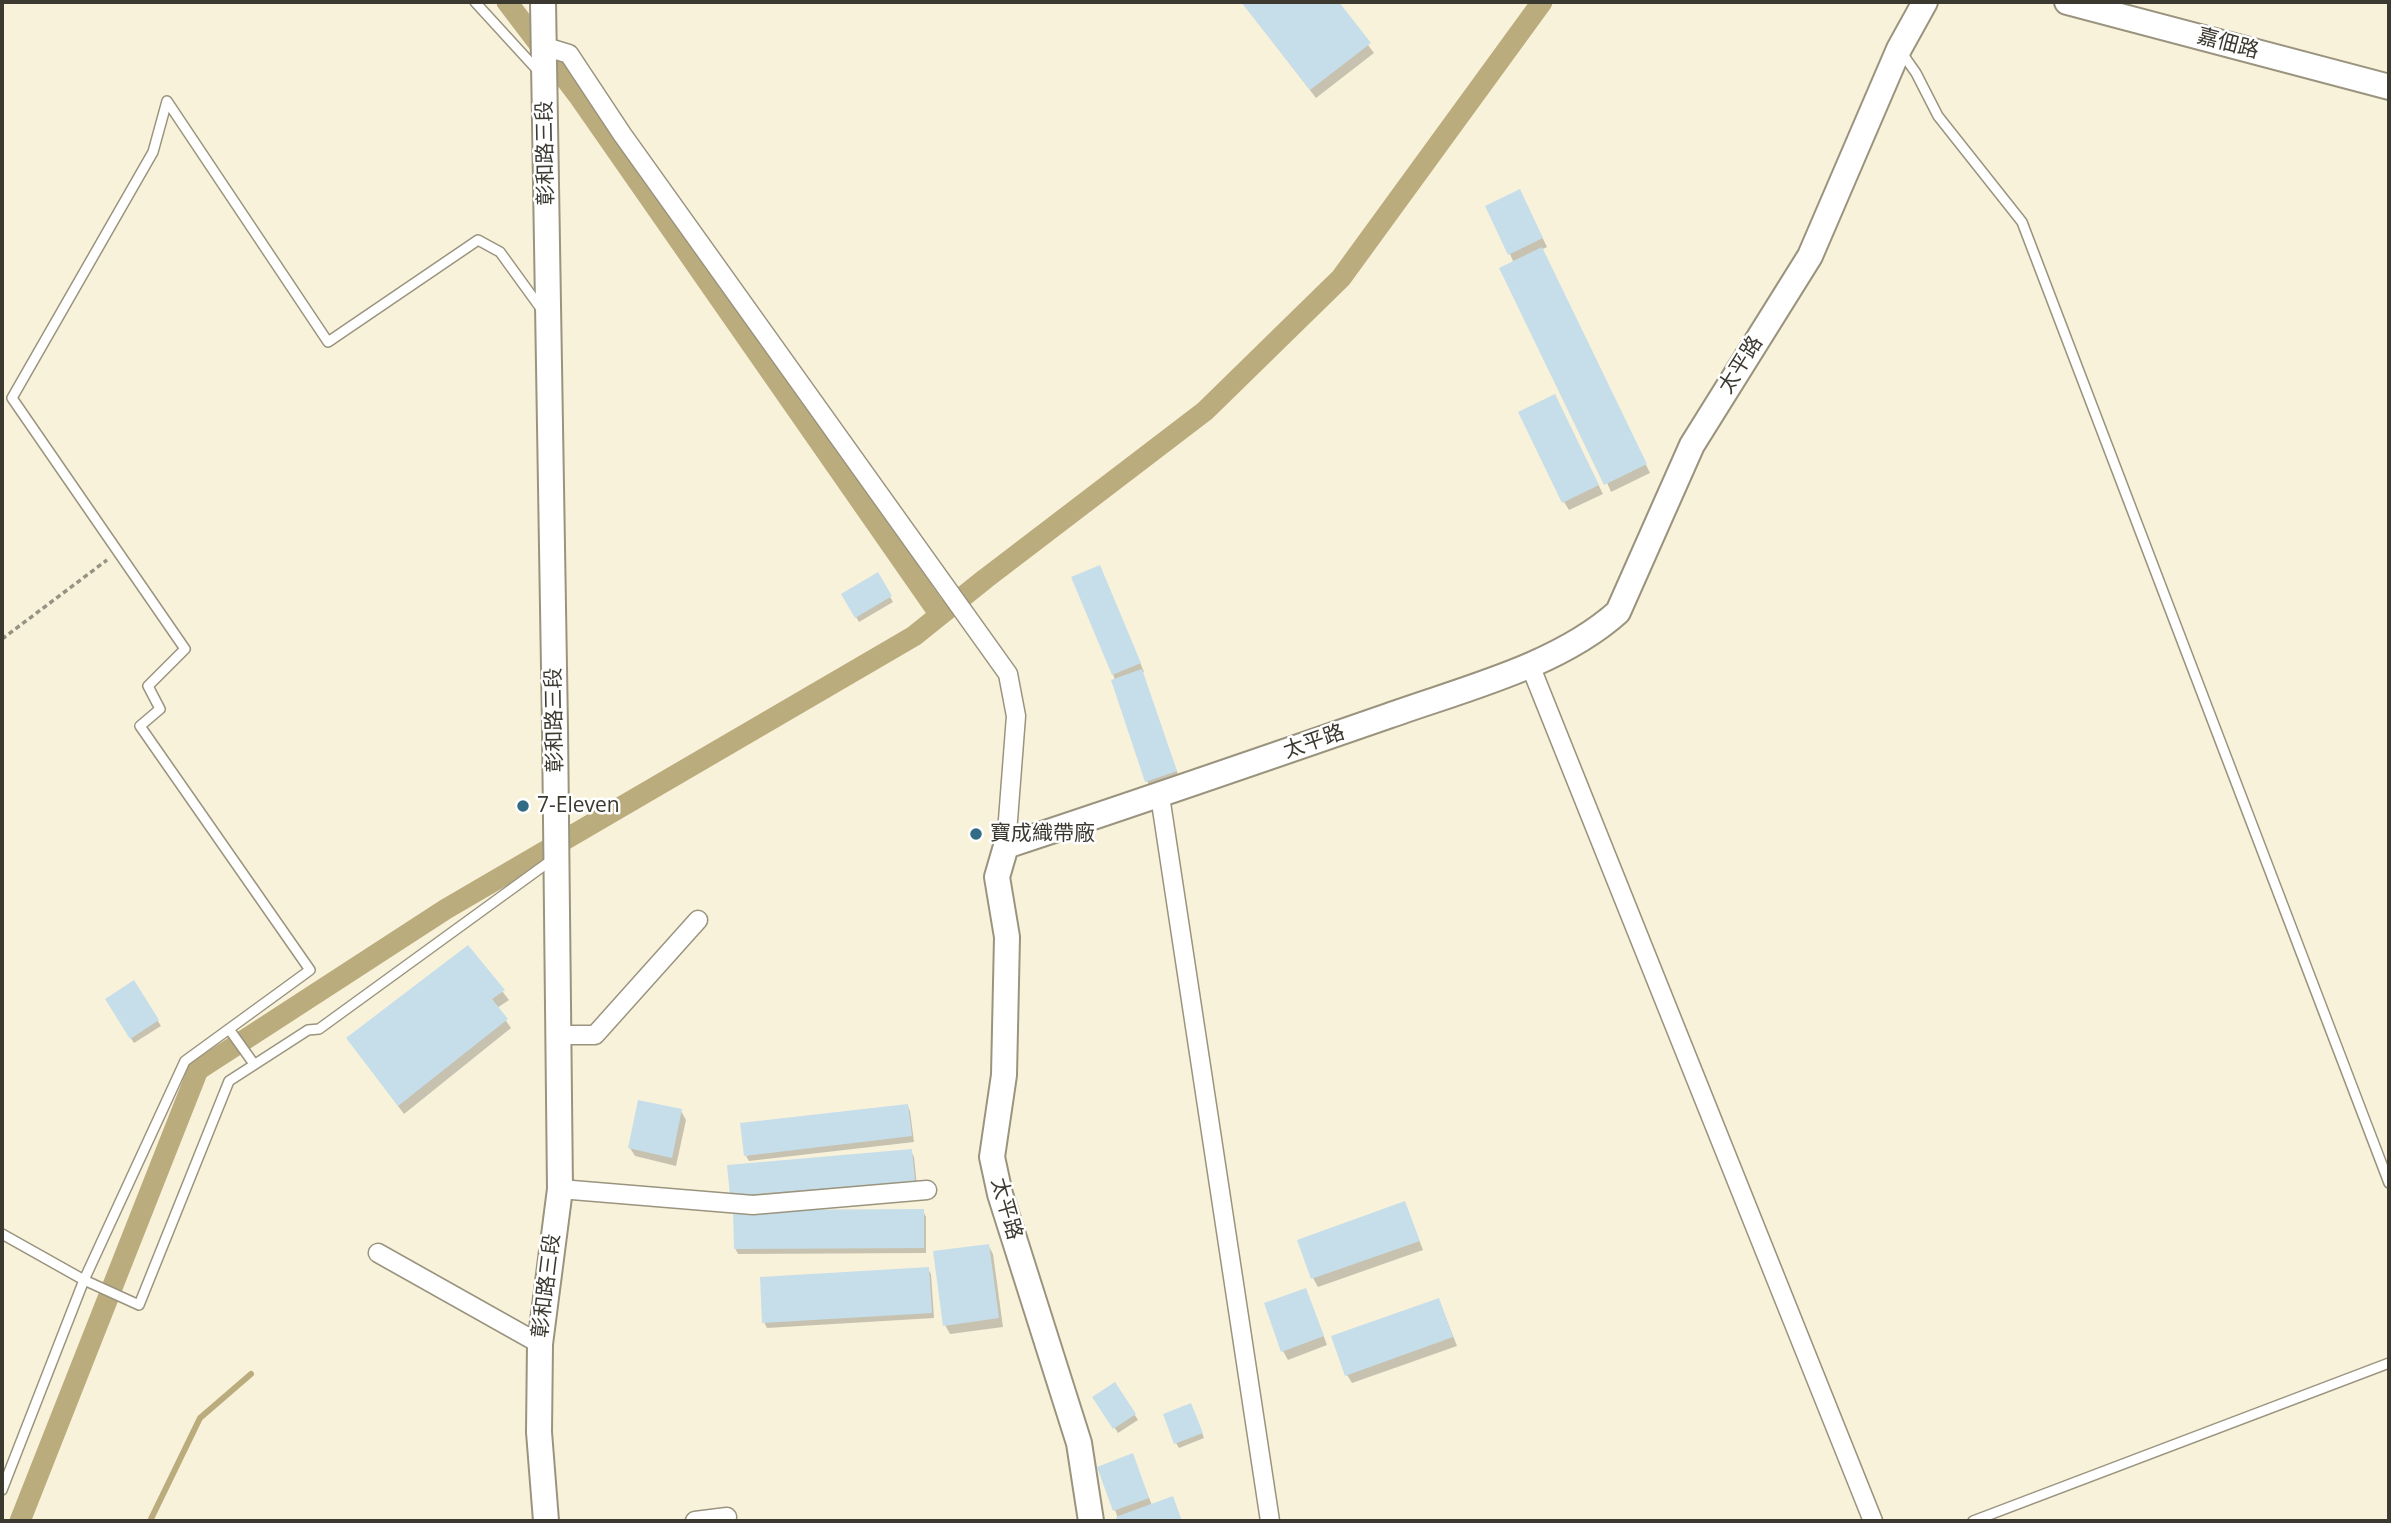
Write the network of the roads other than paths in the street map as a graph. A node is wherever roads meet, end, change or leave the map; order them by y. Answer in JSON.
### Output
{"nodes":[{"id":1,"x":475,"y":2,"type":"edge"},
{"id":2,"x":542,"y":2,"type":"edge"},
{"id":3,"x":1924,"y":2,"type":"edge"},
{"id":4,"x":2067,"y":2,"type":"edge"},
{"id":5,"x":543,"y":46,"type":"junction"},
{"id":6,"x":1899,"y":49,"type":"junction"},
{"id":7,"x":545,"y":78,"type":"junction"},
{"id":8,"x":2389,"y":87,"type":"edge"},
{"id":9,"x":549,"y":320,"type":"junction"},
{"id":10,"x":1530,"y":666,"type":"junction"},
{"id":11,"x":1160,"y":796,"type":"junction"},
{"id":12,"x":1006,"y":846,"type":"junction"},
{"id":13,"x":557,"y":856,"type":"junction"},
{"id":14,"x":698,"y":920,"type":"dead end"},
{"id":15,"x":229,"y":1029,"type":"junction"},
{"id":16,"x":557,"y":1035,"type":"junction"},
{"id":17,"x":254,"y":1065,"type":"junction"},
{"id":18,"x":2389,"y":1183,"type":"edge"},
{"id":19,"x":560,"y":1189,"type":"junction"},
{"id":20,"x":927,"y":1190,"type":"dead end"},
{"id":21,"x":2,"y":1234,"type":"edge"},
{"id":22,"x":378,"y":1253,"type":"dead end"},
{"id":23,"x":84,"y":1280,"type":"junction"},
{"id":24,"x":540,"y":1344,"type":"junction"},
{"id":25,"x":2389,"y":1363,"type":"edge"},
{"id":26,"x":2,"y":1490,"type":"edge"},
{"id":27,"x":727,"y":1517,"type":"dead end"},
{"id":28,"x":546,"y":1521,"type":"edge"},
{"id":29,"x":695,"y":1521,"type":"edge"},
{"id":30,"x":1091,"y":1521,"type":"edge"},
{"id":31,"x":1270,"y":1521,"type":"edge"},
{"id":32,"x":1872,"y":1521,"type":"edge"},
{"id":33,"x":1973,"y":1521,"type":"edge"}],
"edges":[{"from":1,"to":7,"type":"lane"},
{"from":2,"to":5,"type":"street","name":"彰和路三段"},
{"from":3,"to":6,"type":"street","name":"太平路"},
{"from":4,"to":8,"type":"street","name":"嘉佃路"},
{"from":5,"to":7,"type":"street","name":"彰和路三段"},
{"from":5,"to":12,"type":"street"},
{"from":6,"to":10,"type":"street","name":"太平路"},
{"from":6,"to":18,"type":"lane"},
{"from":7,"to":9,"type":"street","name":"彰和路三段"},
{"from":9,"to":13,"type":"street","name":"彰和路三段"},
{"from":9,"to":15,"type":"lane"},
{"from":10,"to":11,"type":"street","name":"太平路"},
{"from":10,"to":32,"type":"street"},
{"from":11,"to":12,"type":"street","name":"太平路"},
{"from":11,"to":31,"type":"street"},
{"from":12,"to":30,"type":"street","name":"太平路"},
{"from":13,"to":16,"type":"street","name":"彰和路三段"},
{"from":13,"to":17,"type":"lane"},
{"from":14,"to":16,"type":"street"},
{"from":15,"to":17,"type":"lane"},
{"from":15,"to":23,"type":"lane"},
{"from":16,"to":19,"type":"street","name":"彰和路三段"},
{"from":17,"to":23,"type":"lane"},
{"from":19,"to":20,"type":"street"},
{"from":19,"to":24,"type":"street","name":"彰和路三段"},
{"from":21,"to":23,"type":"lane"},
{"from":22,"to":24,"type":"street"},
{"from":23,"to":26,"type":"lane"},
{"from":24,"to":28,"type":"street","name":"彰和路三段"},
{"from":25,"to":33,"type":"lane"},
{"from":27,"to":29,"type":"street"}]}
